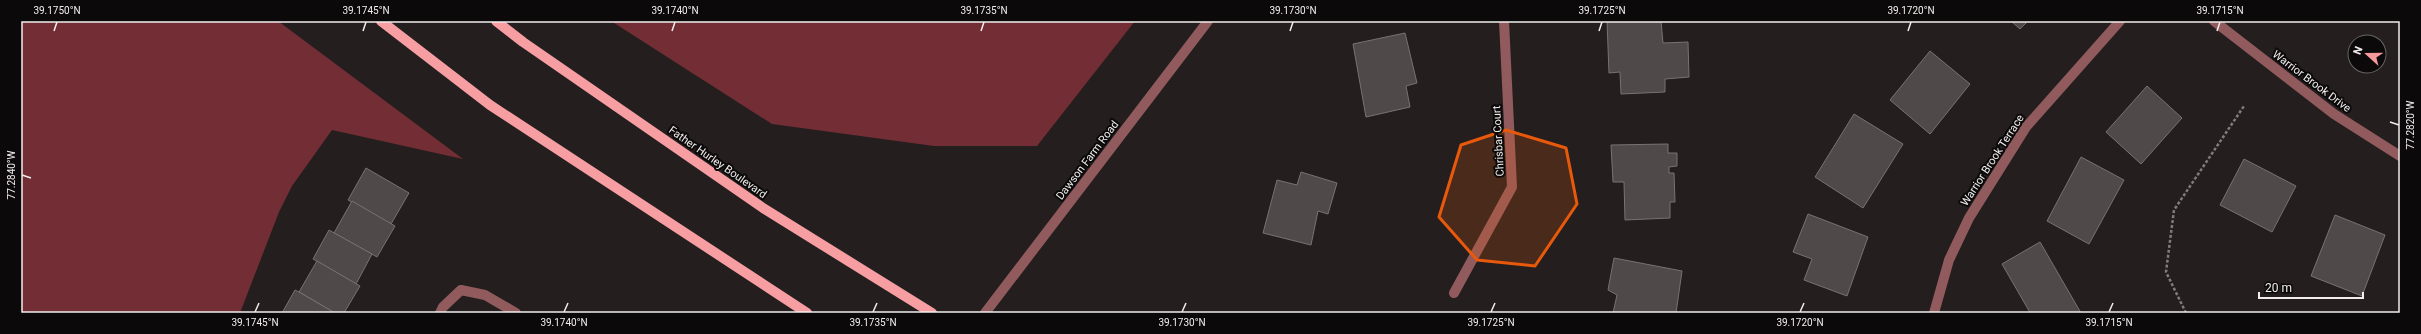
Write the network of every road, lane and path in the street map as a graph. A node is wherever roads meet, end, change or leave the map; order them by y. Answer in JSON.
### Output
{"nodes":[{"id":1,"x":381,"y":21,"type":"edge"},
{"id":2,"x":496,"y":21,"type":"edge"},
{"id":3,"x":1208,"y":21,"type":"edge"},
{"id":4,"x":1504,"y":21,"type":"edge"},
{"id":5,"x":2120,"y":21,"type":"edge"},
{"id":6,"x":2214,"y":21,"type":"edge"},
{"id":7,"x":2244,"y":106,"type":"dead end"},
{"id":8,"x":2400,"y":156,"type":"edge"},
{"id":9,"x":1454,"y":293,"type":"dead end"},
{"id":10,"x":440,"y":313,"type":"edge"},
{"id":11,"x":516,"y":313,"type":"edge"},
{"id":12,"x":807,"y":313,"type":"edge"},
{"id":13,"x":932,"y":313,"type":"edge"},
{"id":14,"x":985,"y":313,"type":"edge"},
{"id":15,"x":1934,"y":313,"type":"edge"},
{"id":16,"x":2186,"y":313,"type":"edge"}],
"edges":[{"from":1,"to":12,"type":"main road"},
{"from":2,"to":13,"type":"main road","name":"Father Hurley Boulevard"},
{"from":3,"to":14,"type":"street","name":"Dawson Farm Road"},
{"from":4,"to":9,"type":"street","name":"Chrisbar Court"},
{"from":5,"to":15,"type":"street","name":"Warrior Brook Terrace"},
{"from":6,"to":8,"type":"street","name":"Warrior Brook Drive"},
{"from":7,"to":16,"type":"path"},
{"from":10,"to":11,"type":"street"}]}
